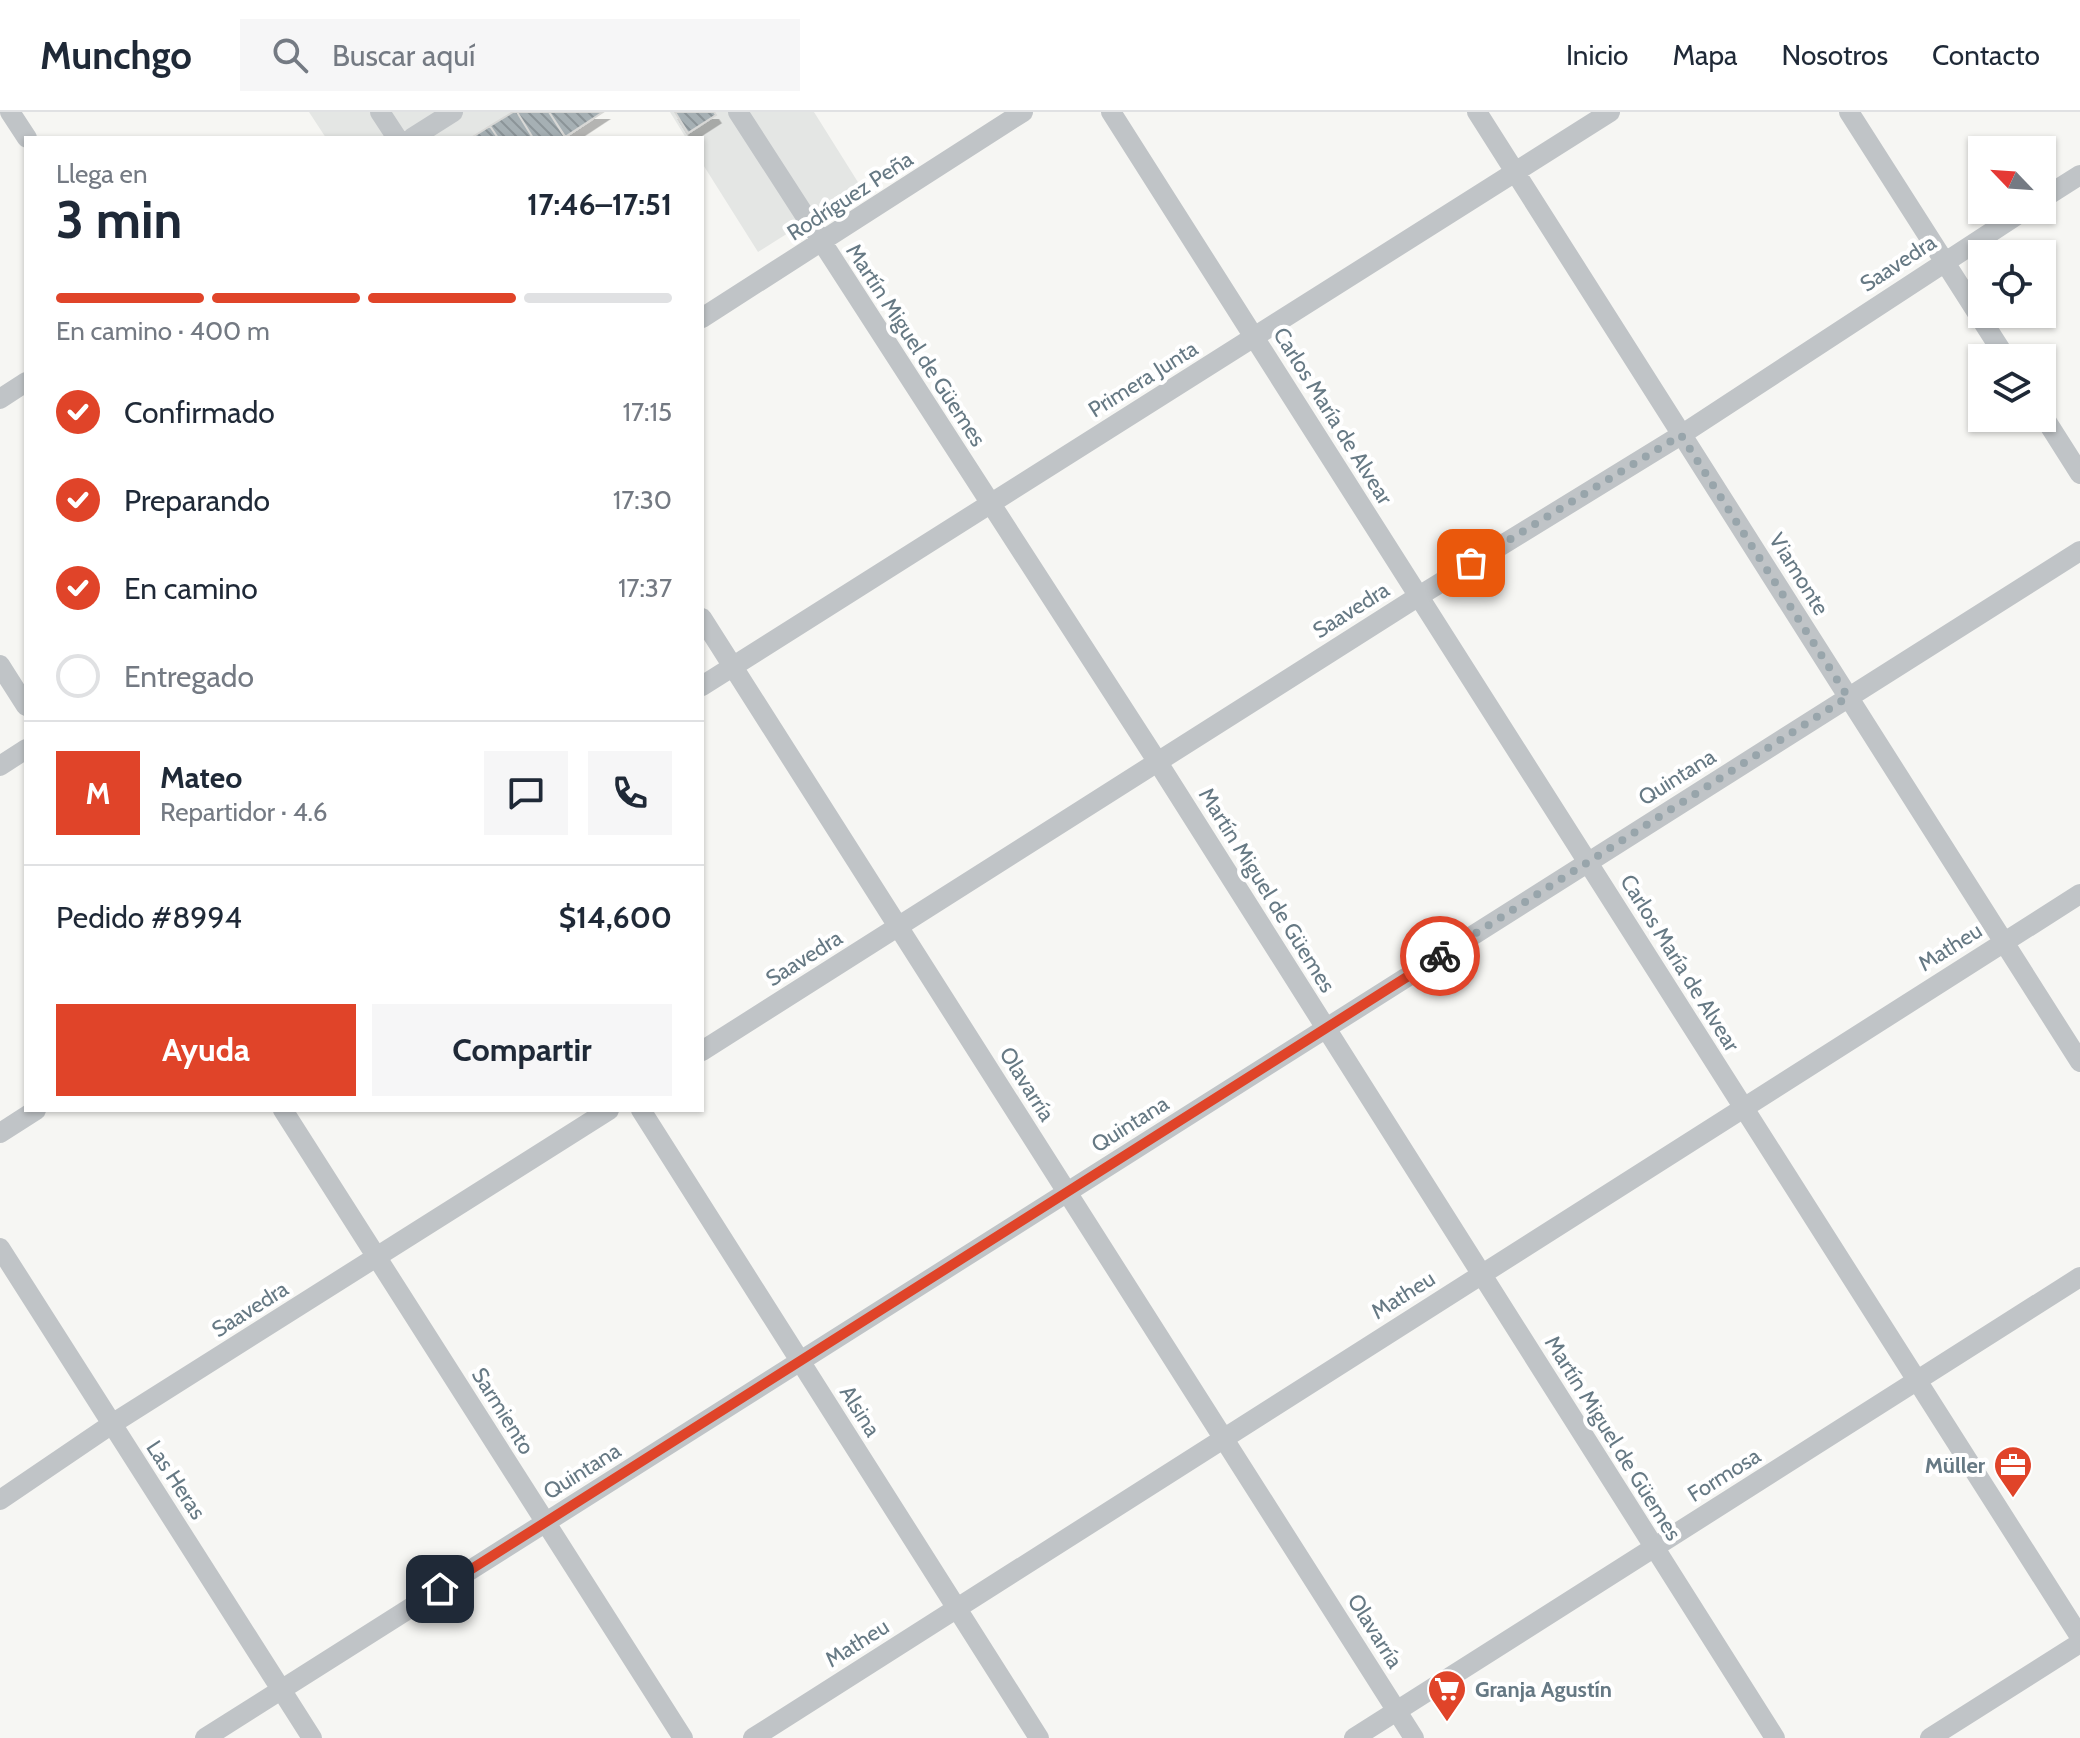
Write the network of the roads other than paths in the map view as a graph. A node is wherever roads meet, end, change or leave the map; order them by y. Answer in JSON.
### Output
{"nodes":[{"id":1,"x":10,"y":112,"type":"edge"},
{"id":2,"x":380,"y":112,"type":"edge"},
{"id":3,"x":453,"y":112,"type":"edge"},
{"id":4,"x":738,"y":112,"type":"edge"},
{"id":5,"x":1023,"y":112,"type":"edge"},
{"id":6,"x":1111,"y":112,"type":"edge"},
{"id":7,"x":1477,"y":112,"type":"edge"},
{"id":8,"x":1610,"y":112,"type":"edge"},
{"id":9,"x":1849,"y":112,"type":"edge"},
{"id":10,"x":26,"y":136,"type":"edge"},
{"id":11,"x":396,"y":136,"type":"edge"},
{"id":12,"x":415,"y":136,"type":"edge"},
{"id":13,"x":1515,"y":172,"type":"junction"},
{"id":14,"x":2080,"y":175,"type":"edge"},
{"id":15,"x":2056,"y":190,"type":"edge"},
{"id":16,"x":2003,"y":224,"type":"edge"},
{"id":17,"x":821,"y":243,"type":"junction"},
{"id":18,"x":1944,"y":261,"type":"junction"},
{"id":19,"x":704,"y":317,"type":"edge"},
{"id":20,"x":1254,"y":337,"type":"junction"},
{"id":21,"x":1997,"y":344,"type":"edge"},
{"id":22,"x":24,"y":383,"type":"edge"},
{"id":23,"x":0,"y":399,"type":"edge"},
{"id":24,"x":2053,"y":432,"type":"edge"},
{"id":25,"x":1681,"y":435,"type":"junction"},
{"id":26,"x":2080,"y":474,"type":"edge"},
{"id":27,"x":991,"y":503,"type":"junction"},
{"id":28,"x":2080,"y":551,"type":"edge"},
{"id":29,"x":1419,"y":596,"type":"junction"},
{"id":30,"x":704,"y":621,"type":"edge"},
{"id":31,"x":0,"y":665,"type":"edge"},
{"id":32,"x":733,"y":666,"type":"junction"},
{"id":33,"x":704,"y":685,"type":"edge"},
{"id":34,"x":1848,"y":697,"type":"junction"},
{"id":35,"x":24,"y":703,"type":"edge"},
{"id":36,"x":24,"y":750,"type":"edge"},
{"id":37,"x":1157,"y":761,"type":"junction"},
{"id":38,"x":0,"y":766,"type":"edge"},
{"id":39,"x":1588,"y":862,"type":"junction"},
{"id":40,"x":2080,"y":894,"type":"edge"},
{"id":41,"x":898,"y":926,"type":"junction"},
{"id":42,"x":2003,"y":942,"type":"junction"},
{"id":43,"x":1326,"y":1028,"type":"junction"},
{"id":44,"x":704,"y":1050,"type":"edge"},
{"id":45,"x":2080,"y":1062,"type":"edge"},
{"id":46,"x":1743,"y":1107,"type":"junction"},
{"id":47,"x":33,"y":1112,"type":"edge"},
{"id":48,"x":284,"y":1112,"type":"edge"},
{"id":49,"x":606,"y":1112,"type":"edge"},
{"id":50,"x":642,"y":1112,"type":"edge"},
{"id":51,"x":0,"y":1133,"type":"edge"},
{"id":52,"x":1067,"y":1192,"type":"junction"},
{"id":53,"x":0,"y":1248,"type":"edge"},
{"id":54,"x":377,"y":1258,"type":"junction"},
{"id":55,"x":1481,"y":1274,"type":"junction"},
{"id":56,"x":2080,"y":1277,"type":"edge"},
{"id":57,"x":800,"y":1361,"type":"junction"},
{"id":58,"x":1917,"y":1381,"type":"junction"},
{"id":59,"x":112,"y":1424,"type":"junction"},
{"id":60,"x":1224,"y":1438,"type":"junction"},
{"id":61,"x":0,"y":1500,"type":"edge"},
{"id":62,"x":545,"y":1523,"type":"junction"},
{"id":63,"x":1655,"y":1547,"type":"junction"},
{"id":64,"x":957,"y":1608,"type":"junction"},
{"id":65,"x":2080,"y":1637,"type":"edge"},
{"id":66,"x":2080,"y":1643,"type":"edge"},
{"id":67,"x":281,"y":1690,"type":"junction"},
{"id":68,"x":1397,"y":1711,"type":"junction"},
{"id":69,"x":205,"y":1738,"type":"edge"},
{"id":70,"x":312,"y":1738,"type":"edge"},
{"id":71,"x":683,"y":1738,"type":"edge"},
{"id":72,"x":753,"y":1738,"type":"edge"},
{"id":73,"x":1039,"y":1738,"type":"edge"},
{"id":74,"x":1354,"y":1738,"type":"edge"},
{"id":75,"x":1414,"y":1738,"type":"edge"},
{"id":76,"x":1775,"y":1738,"type":"edge"},
{"id":77,"x":1930,"y":1738,"type":"edge"}],
"edges":[{"from":1,"to":10,"type":"street"},
{"from":2,"to":11,"type":"street"},
{"from":3,"to":12,"type":"street"},
{"from":4,"to":17,"type":"street","name":"Martín Miguel de Güemes"},
{"from":5,"to":17,"type":"street","name":"Rodríguez Peña"},
{"from":6,"to":20,"type":"street","name":"Carlos María de Alvear"},
{"from":7,"to":13,"type":"street","name":"Viamonte"},
{"from":8,"to":13,"type":"street","name":"Primera Junta"},
{"from":9,"to":18,"type":"street"},
{"from":13,"to":20,"type":"street","name":"Primera Junta"},
{"from":13,"to":25,"type":"street","name":"Viamonte"},
{"from":14,"to":15,"type":"street"},
{"from":16,"to":18,"type":"street","name":"Saavedra"},
{"from":17,"to":19,"type":"street","name":"Rodríguez Peña"},
{"from":17,"to":27,"type":"street","name":"Martín Miguel de Güemes"},
{"from":18,"to":21,"type":"street"},
{"from":18,"to":25,"type":"street","name":"Saavedra"},
{"from":20,"to":27,"type":"street","name":"Primera Junta"},
{"from":20,"to":29,"type":"street","name":"Carlos María de Alvear"},
{"from":22,"to":23,"type":"street"},
{"from":24,"to":26,"type":"street"},
{"from":25,"to":29,"type":"street","name":"Saavedra"},
{"from":25,"to":34,"type":"street","name":"Viamonte"},
{"from":27,"to":32,"type":"street","name":"Primera Junta"},
{"from":27,"to":37,"type":"street","name":"Martín Miguel de Güemes"},
{"from":28,"to":34,"type":"street","name":"Quintana"},
{"from":29,"to":37,"type":"street","name":"Saavedra"},
{"from":29,"to":39,"type":"street","name":"Carlos María de Alvear"},
{"from":30,"to":32,"type":"street","name":"Olavarría"},
{"from":31,"to":35,"type":"street"},
{"from":32,"to":33,"type":"street","name":"Primera Junta"},
{"from":32,"to":41,"type":"street","name":"Olavarría"},
{"from":34,"to":39,"type":"street","name":"Quintana"},
{"from":34,"to":42,"type":"street","name":"Viamonte"},
{"from":36,"to":38,"type":"street"},
{"from":37,"to":41,"type":"street","name":"Saavedra"},
{"from":37,"to":43,"type":"street","name":"Martín Miguel de Güemes"},
{"from":39,"to":43,"type":"street","name":"Quintana"},
{"from":39,"to":46,"type":"street","name":"Carlos María de Alvear"},
{"from":40,"to":42,"type":"street","name":"Matheu"},
{"from":41,"to":44,"type":"street","name":"Saavedra"},
{"from":41,"to":52,"type":"street","name":"Olavarría"},
{"from":42,"to":45,"type":"street","name":"Viamonte"},
{"from":42,"to":46,"type":"street","name":"Matheu"},
{"from":43,"to":52,"type":"street","name":"Quintana"},
{"from":43,"to":55,"type":"street","name":"Martín Miguel de Güemes"},
{"from":46,"to":55,"type":"street","name":"Matheu"},
{"from":46,"to":58,"type":"street","name":"Carlos María de Alvear"},
{"from":47,"to":51,"type":"street"},
{"from":48,"to":54,"type":"street","name":"Sarmiento"},
{"from":49,"to":54,"type":"street","name":"Saavedra"},
{"from":50,"to":57,"type":"street","name":"Alsina"},
{"from":52,"to":57,"type":"street","name":"Quintana"},
{"from":52,"to":60,"type":"street","name":"Olavarría"},
{"from":53,"to":59,"type":"street","name":"Las Heras"},
{"from":54,"to":59,"type":"street","name":"Saavedra"},
{"from":54,"to":62,"type":"street","name":"Sarmiento"},
{"from":55,"to":60,"type":"street","name":"Matheu"},
{"from":55,"to":63,"type":"street","name":"Martín Miguel de Güemes"},
{"from":56,"to":58,"type":"street","name":"Formosa"},
{"from":57,"to":62,"type":"street","name":"Quintana"},
{"from":57,"to":64,"type":"street","name":"Alsina"},
{"from":58,"to":63,"type":"street","name":"Formosa"},
{"from":58,"to":65,"type":"street","name":"Carlos María de Alvear"},
{"from":59,"to":61,"type":"street","name":"Saavedra"},
{"from":59,"to":67,"type":"street","name":"Las Heras"},
{"from":60,"to":64,"type":"street","name":"Matheu"},
{"from":60,"to":68,"type":"street","name":"Olavarría"},
{"from":62,"to":67,"type":"street","name":"Quintana"},
{"from":62,"to":71,"type":"street","name":"Sarmiento"},
{"from":63,"to":68,"type":"street","name":"Formosa"},
{"from":63,"to":76,"type":"street","name":"Martín Miguel de Güemes"},
{"from":64,"to":72,"type":"street","name":"Matheu"},
{"from":64,"to":73,"type":"street","name":"Alsina"},
{"from":66,"to":77,"type":"street"},
{"from":67,"to":69,"type":"street","name":"Quintana"},
{"from":67,"to":70,"type":"street","name":"Las Heras"},
{"from":68,"to":74,"type":"street","name":"Formosa"},
{"from":68,"to":75,"type":"street","name":"Olavarría"}]}
